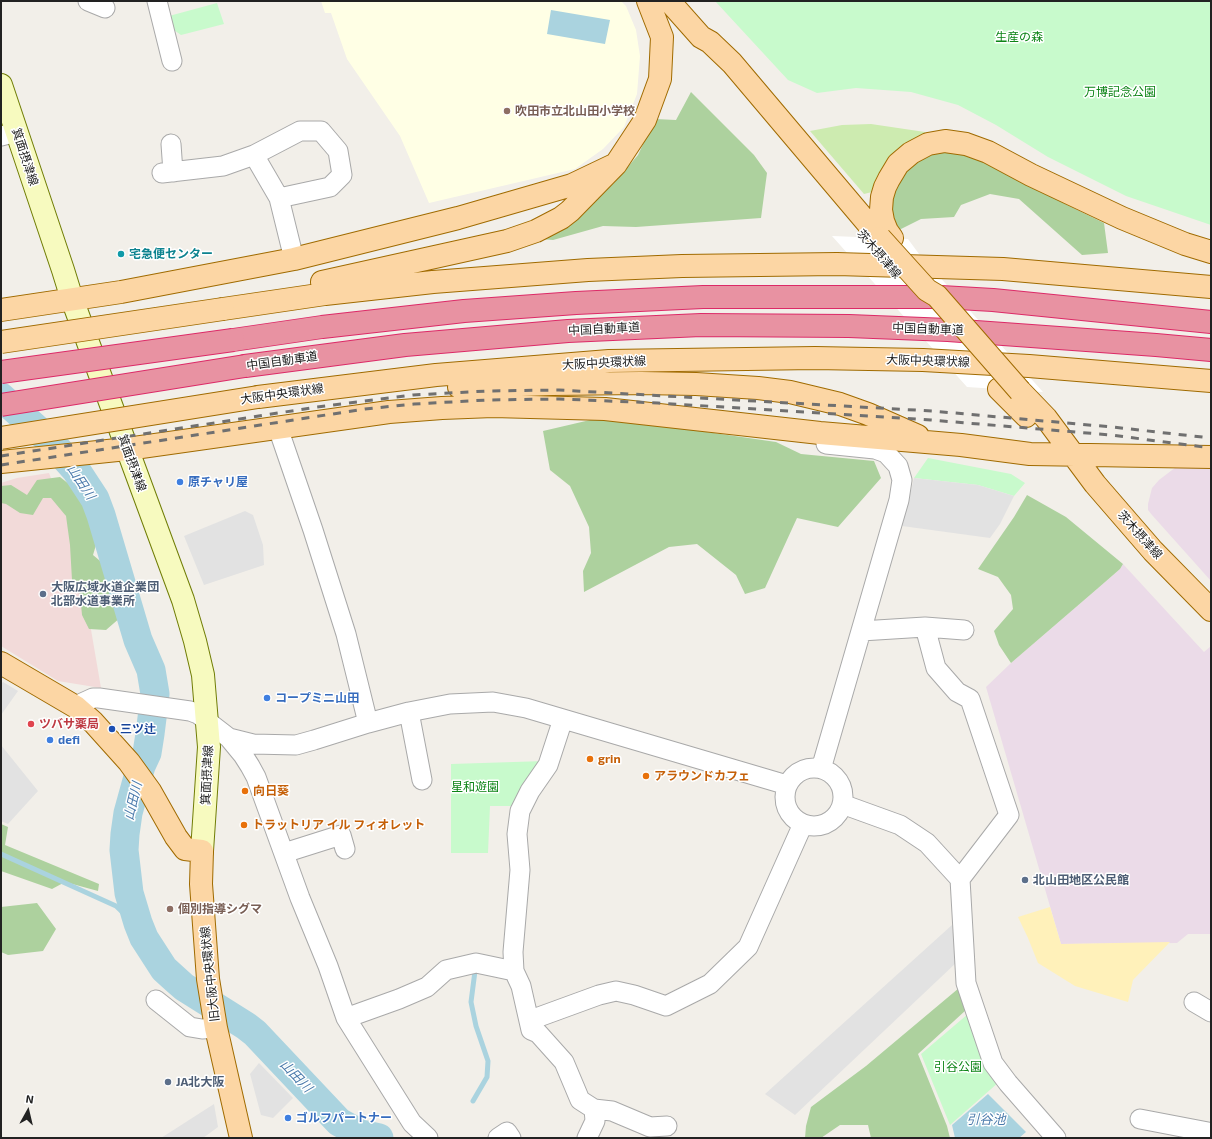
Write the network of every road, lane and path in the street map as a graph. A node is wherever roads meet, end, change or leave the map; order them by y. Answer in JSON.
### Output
{"nodes":[{"id":1,"x":88,"y":1,"type":"edge"},
{"id":2,"x":157,"y":1,"type":"edge"},
{"id":3,"x":648,"y":1,"type":"edge"},
{"id":4,"x":669,"y":1,"type":"edge"},
{"id":5,"x":105,"y":8,"type":"dead end"},
{"id":6,"x":172,"y":61,"type":"dead end"},
{"id":7,"x":1,"y":85,"type":"edge"},
{"id":8,"x":8,"y":134,"type":"edge"},
{"id":9,"x":171,"y":144,"type":"dead end"},
{"id":10,"x":254,"y":155,"type":"junction"},
{"id":11,"x":616,"y":164,"type":"junction"},
{"id":12,"x":279,"y":198,"type":"junction"},
{"id":13,"x":879,"y":238,"type":"junction"},
{"id":14,"x":1211,"y":252,"type":"edge"},
{"id":15,"x":294,"y":260,"type":"junction"},
{"id":16,"x":1211,"y":287,"type":"edge"},
{"id":17,"x":72,"y":299,"type":"junction"},
{"id":18,"x":262,"y":302,"type":"junction"},
{"id":19,"x":1,"y":310,"type":"edge"},
{"id":20,"x":1211,"y":322,"type":"edge"},
{"id":21,"x":1,"y":342,"type":"edge"},
{"id":22,"x":1211,"y":350,"type":"edge"},
{"id":23,"x":1,"y":372,"type":"edge"},
{"id":24,"x":1211,"y":381,"type":"edge"},
{"id":25,"x":319,"y":389,"type":"junction"},
{"id":26,"x":1010,"y":390,"type":"junction"},
{"id":27,"x":1,"y":405,"type":"edge"},
{"id":28,"x":278,"y":428,"type":"junction"},
{"id":29,"x":795,"y":430,"type":"junction"},
{"id":30,"x":1,"y":438,"type":"edge"},
{"id":31,"x":934,"y":443,"type":"junction"},
{"id":32,"x":127,"y":449,"type":"junction"},
{"id":33,"x":1074,"y":456,"type":"junction"},
{"id":34,"x":1211,"y":457,"type":"edge"},
{"id":35,"x":7,"y":461,"type":"edge"},
{"id":36,"x":1211,"y":610,"type":"edge"},
{"id":37,"x":925,"y":627,"type":"junction"},
{"id":38,"x":964,"y":630,"type":"dead end"},
{"id":39,"x":861,"y":631,"type":"junction"},
{"id":40,"x":1,"y":663,"type":"edge"},
{"id":41,"x":76,"y":707,"type":"junction"},
{"id":42,"x":409,"y":712,"type":"junction"},
{"id":43,"x":563,"y":719,"type":"junction"},
{"id":44,"x":208,"y":721,"type":"junction"},
{"id":45,"x":368,"y":723,"type":"junction"},
{"id":46,"x":229,"y":738,"type":"junction"},
{"id":47,"x":822,"y":769,"type":"junction"},
{"id":48,"x":422,"y":780,"type":"dead end"},
{"id":49,"x":787,"y":785,"type":"junction"},
{"id":50,"x":842,"y":804,"type":"junction"},
{"id":51,"x":803,"y":824,"type":"junction"},
{"id":52,"x":345,"y":849,"type":"dead end"},
{"id":53,"x":202,"y":851,"type":"junction"},
{"id":54,"x":284,"y":853,"type":"junction"},
{"id":55,"x":960,"y":879,"type":"junction"},
{"id":56,"x":514,"y":971,"type":"junction"},
{"id":57,"x":156,"y":1000,"type":"dead end"},
{"id":58,"x":1194,"y":1002,"type":"dead end"},
{"id":59,"x":1211,"y":1012,"type":"edge"},
{"id":60,"x":346,"y":1018,"type":"junction"},
{"id":61,"x":536,"y":1018,"type":"dead end"},
{"id":62,"x":216,"y":1028,"type":"junction"},
{"id":63,"x":594,"y":1109,"type":"junction"},
{"id":64,"x":1140,"y":1119,"type":"dead end"},
{"id":65,"x":667,"y":1126,"type":"dead end"},
{"id":66,"x":1208,"y":1131,"type":"edge"},
{"id":67,"x":241,"y":1138,"type":"edge"},
{"id":68,"x":428,"y":1138,"type":"edge"},
{"id":69,"x":498,"y":1138,"type":"edge"},
{"id":70,"x":511,"y":1138,"type":"edge"},
{"id":71,"x":587,"y":1138,"type":"edge"},
{"id":72,"x":1056,"y":1138,"type":"edge"}],
"edges":[{"from":1,"to":5,"type":"street"},
{"from":2,"to":6,"type":"street"},
{"from":3,"to":11,"type":"main road"},
{"from":4,"to":13,"type":"main road","name":"茨木摂津線"},
{"from":7,"to":8,"type":"main road","name":"箕面摂津線"},
{"from":8,"to":17,"type":"main road","name":"箕面摂津線"},
{"from":9,"to":10,"type":"street"},
{"from":10,"to":12,"type":"street"},
{"from":10,"to":12,"type":"street"},
{"from":11,"to":15,"type":"main road"},
{"from":11,"to":18,"type":"main road"},
{"from":12,"to":15,"type":"street"},
{"from":13,"to":14,"type":"main road"},
{"from":13,"to":26,"type":"main road","name":"茨木摂津線"},
{"from":13,"to":26,"type":"main road","name":"茨木摂津線","bridge":true},
{"from":15,"to":17,"type":"main road"},
{"from":16,"to":18,"type":"main road"},
{"from":17,"to":19,"type":"main road"},
{"from":17,"to":32,"type":"main road","name":"箕面摂津線"},
{"from":18,"to":21,"type":"main road","bridge":true},
{"from":20,"to":23,"type":"highway","bridge":true},
{"from":22,"to":27,"type":"highway","name":"中国自動車道","bridge":true},
{"from":24,"to":25,"type":"main road","name":"大阪中央環状線"},
{"from":25,"to":30,"type":"main road","name":"大阪中央環状線","bridge":true},
{"from":25,"to":31,"type":"main road"},
{"from":26,"to":33,"type":"main road","name":"茨木摂津線"},
{"from":28,"to":29,"type":"main road"},
{"from":28,"to":32,"type":"main road"},
{"from":28,"to":45,"type":"street"},
{"from":29,"to":31,"type":"main road"},
{"from":29,"to":39,"type":"street"},
{"from":31,"to":33,"type":"main road"},
{"from":32,"to":35,"type":"main road"},
{"from":32,"to":44,"type":"main road","name":"箕面摂津線"},
{"from":33,"to":34,"type":"main road"},
{"from":33,"to":36,"type":"main road","name":"茨木摂津線"},
{"from":37,"to":38,"type":"street"},
{"from":37,"to":39,"type":"street"},
{"from":37,"to":55,"type":"street"},
{"from":39,"to":47,"type":"street"},
{"from":40,"to":41,"type":"main road"},
{"from":41,"to":44,"type":"street"},
{"from":41,"to":53,"type":"main road"},
{"from":42,"to":43,"type":"street"},
{"from":42,"to":45,"type":"street"},
{"from":42,"to":48,"type":"street"},
{"from":43,"to":49,"type":"street"},
{"from":43,"to":56,"type":"street"},
{"from":44,"to":46,"type":"street"},
{"from":44,"to":53,"type":"main road","name":"箕面摂津線"},
{"from":45,"to":46,"type":"street"},
{"from":46,"to":54,"type":"street"},
{"from":47,"to":49,"type":"street"},
{"from":47,"to":50,"type":"street"},
{"from":49,"to":51,"type":"street"},
{"from":50,"to":51,"type":"street"},
{"from":50,"to":55,"type":"street"},
{"from":51,"to":61,"type":"street"},
{"from":52,"to":54,"type":"street"},
{"from":53,"to":62,"type":"main road","name":"旧大阪中央環状線"},
{"from":54,"to":60,"type":"street"},
{"from":55,"to":72,"type":"street"},
{"from":56,"to":60,"type":"street"},
{"from":56,"to":63,"type":"street"},
{"from":57,"to":62,"type":"street"},
{"from":58,"to":59,"type":"street"},
{"from":60,"to":68,"type":"street"},
{"from":62,"to":67,"type":"main road","name":"旧大阪中央環状線"},
{"from":63,"to":65,"type":"street"},
{"from":63,"to":71,"type":"street"},
{"from":64,"to":66,"type":"street"},
{"from":69,"to":70,"type":"street"}]}
